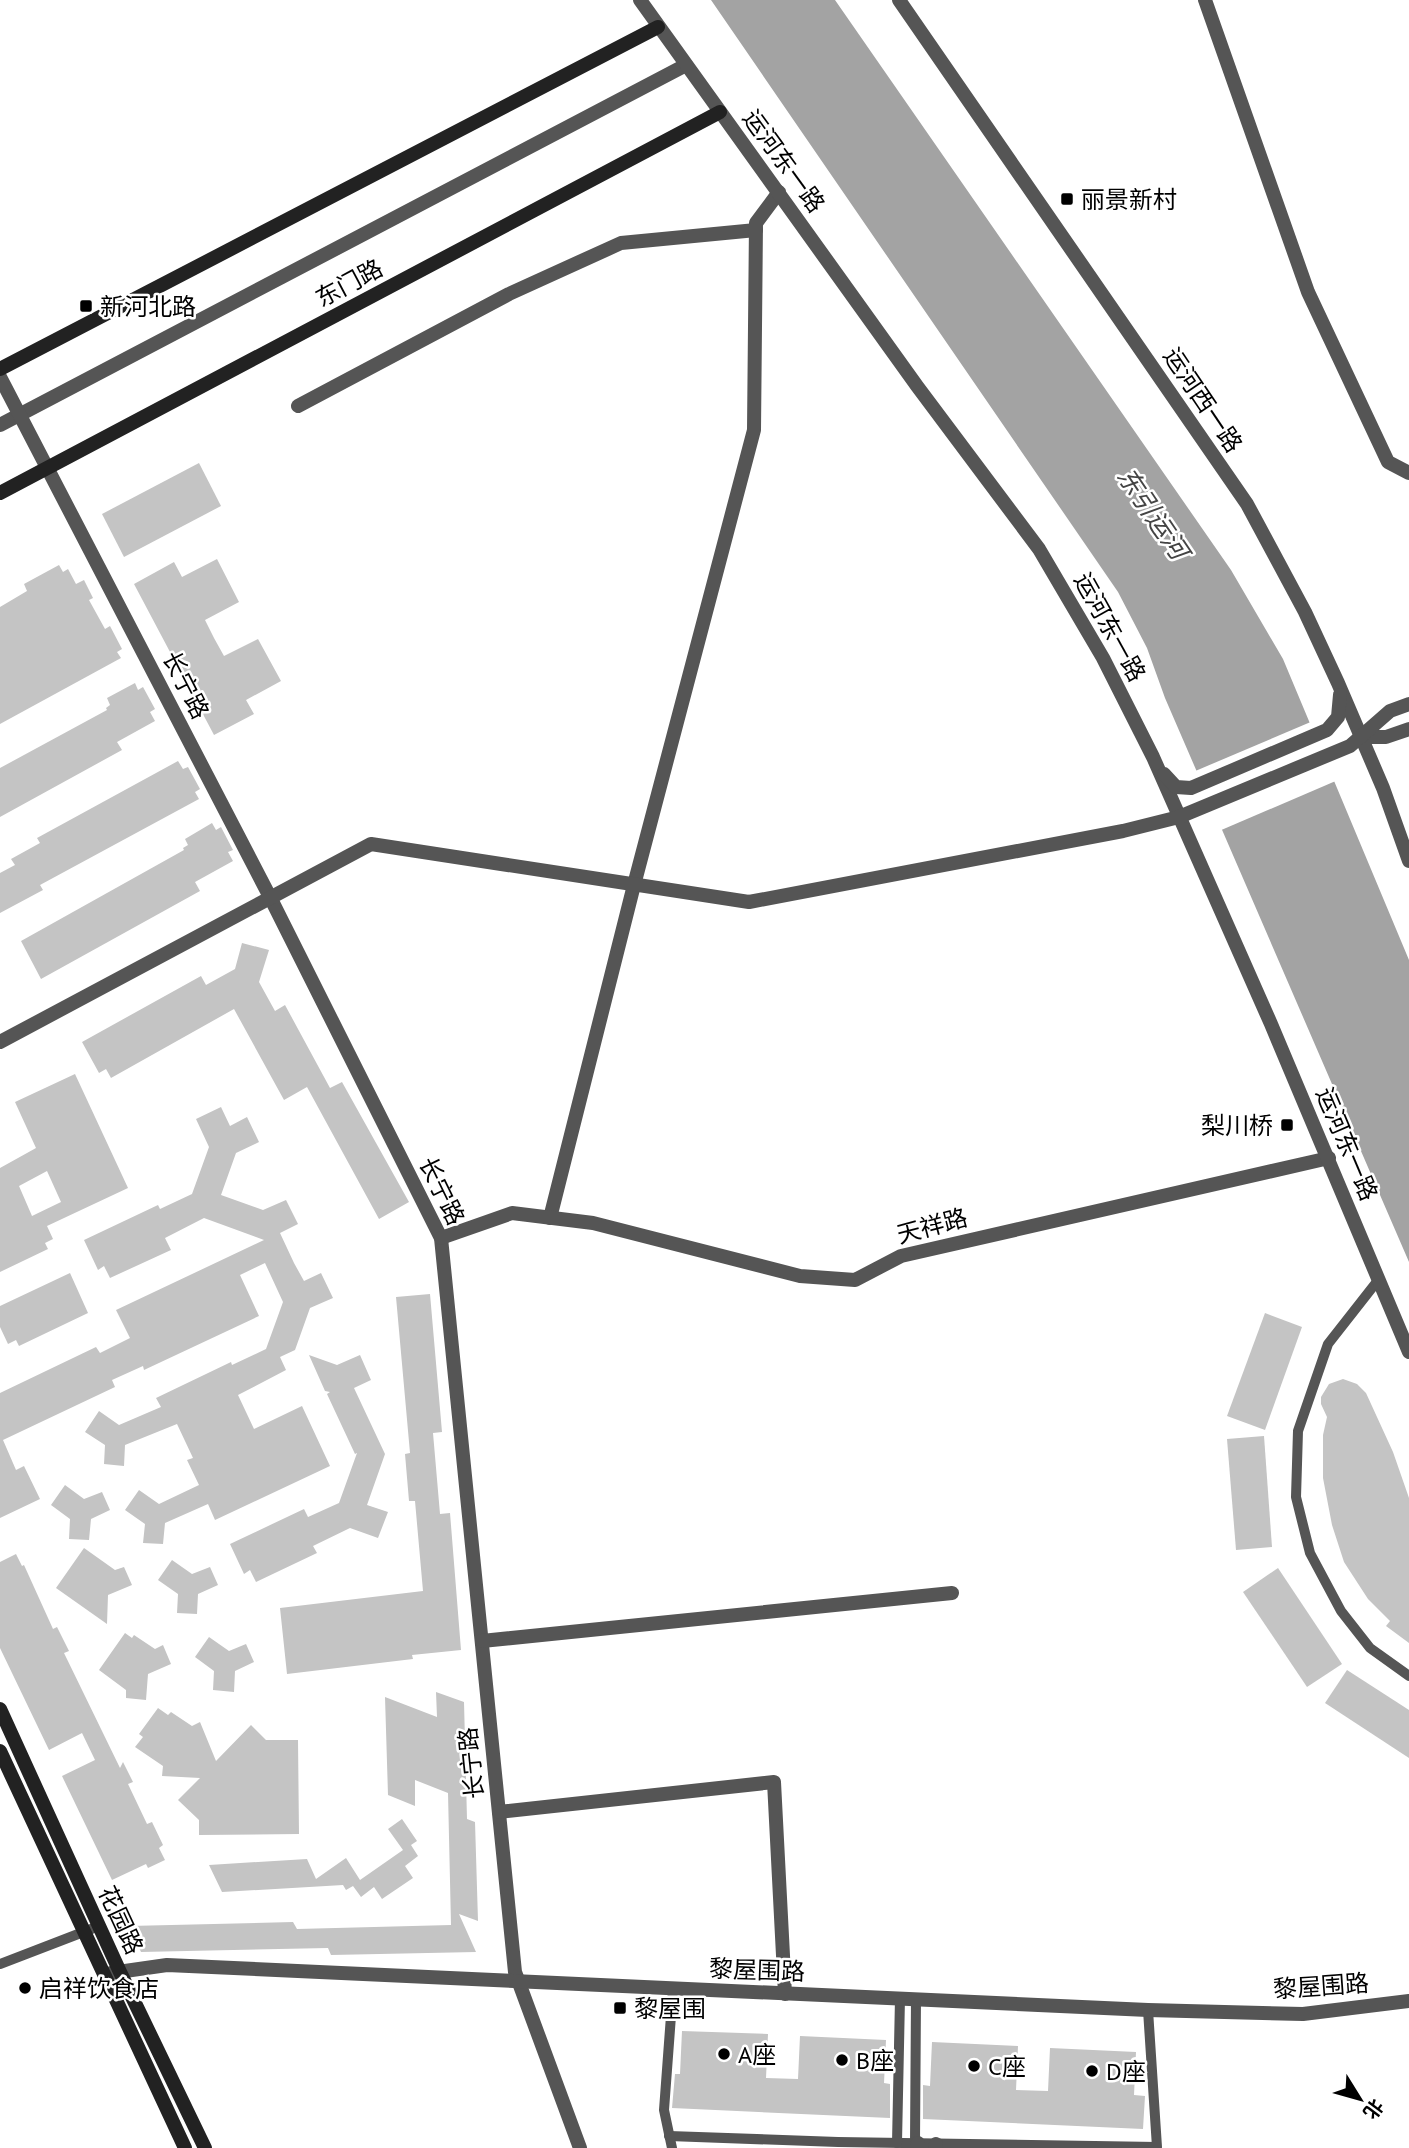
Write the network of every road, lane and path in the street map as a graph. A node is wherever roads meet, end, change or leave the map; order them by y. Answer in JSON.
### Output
{"nodes":[{"id":1,"x":639,"y":0,"type":"edge"},
{"id":2,"x":899,"y":0,"type":"edge"},
{"id":3,"x":1205,"y":0,"type":"edge"},
{"id":4,"x":658,"y":27,"type":"junction"},
{"id":5,"x":686,"y":65,"type":"junction"},
{"id":6,"x":720,"y":112,"type":"junction"},
{"id":7,"x":779,"y":192,"type":"junction"},
{"id":8,"x":756,"y":230,"type":"junction"},
{"id":9,"x":0,"y":369,"type":"edge"},
{"id":10,"x":0,"y":377,"type":"edge"},
{"id":11,"x":298,"y":406,"type":"dead end"},
{"id":12,"x":20,"y":414,"type":"junction"},
{"id":13,"x":0,"y":425,"type":"edge"},
{"id":14,"x":48,"y":468,"type":"junction"},
{"id":15,"x":1409,"y":473,"type":"edge"},
{"id":16,"x":0,"y":493,"type":"edge"},
{"id":17,"x":1338,"y":683,"type":"junction"},
{"id":18,"x":1409,"y":704,"type":"edge"},
{"id":19,"x":1409,"y":729,"type":"edge"},
{"id":20,"x":1361,"y":737,"type":"junction"},
{"id":21,"x":1153,"y":757,"type":"junction"},
{"id":22,"x":1179,"y":817,"type":"junction"},
{"id":23,"x":1409,"y":861,"type":"edge"},
{"id":24,"x":634,"y":885,"type":"junction"},
{"id":25,"x":270,"y":897,"type":"junction"},
{"id":26,"x":0,"y":1042,"type":"edge"},
{"id":27,"x":1329,"y":1158,"type":"junction"},
{"id":28,"x":550,"y":1217,"type":"junction"},
{"id":29,"x":442,"y":1238,"type":"junction"},
{"id":30,"x":1379,"y":1279,"type":"junction"},
{"id":31,"x":1409,"y":1352,"type":"edge"},
{"id":32,"x":953,"y":1593,"type":"dead end"},
{"id":33,"x":482,"y":1641,"type":"junction"},
{"id":34,"x":1409,"y":1676,"type":"edge"},
{"id":35,"x":0,"y":1709,"type":"edge"},
{"id":36,"x":0,"y":1751,"type":"edge"},
{"id":37,"x":499,"y":1812,"type":"junction"},
{"id":38,"x":99,"y":1926,"type":"junction"},
{"id":39,"x":84,"y":1932,"type":"junction"},
{"id":40,"x":0,"y":1964,"type":"edge"},
{"id":41,"x":120,"y":1972,"type":"junction"},
{"id":42,"x":103,"y":1975,"type":"junction"},
{"id":43,"x":518,"y":1982,"type":"junction"},
{"id":44,"x":673,"y":1989,"type":"junction"},
{"id":45,"x":785,"y":1994,"type":"junction"},
{"id":46,"x":900,"y":1998,"type":"junction"},
{"id":47,"x":916,"y":1998,"type":"junction"},
{"id":48,"x":1409,"y":2001,"type":"edge"},
{"id":49,"x":1148,"y":2010,"type":"junction"},
{"id":50,"x":669,"y":2136,"type":"junction"},
{"id":51,"x":897,"y":2143,"type":"junction"},
{"id":52,"x":917,"y":2145,"type":"edge"},
{"id":53,"x":935,"y":2146,"type":"edge"},
{"id":54,"x":185,"y":2148,"type":"edge"},
{"id":55,"x":205,"y":2148,"type":"edge"},
{"id":56,"x":580,"y":2148,"type":"edge"},
{"id":57,"x":672,"y":2148,"type":"edge"}],
"edges":[{"from":1,"to":4,"type":"street","name":"运河东一路"},
{"from":2,"to":17,"type":"street","name":"运河西一路"},
{"from":3,"to":15,"type":"street"},
{"from":4,"to":5,"type":"street","name":"运河东一路"},
{"from":4,"to":9,"type":"main road"},
{"from":5,"to":6,"type":"street","name":"运河东一路"},
{"from":5,"to":12,"type":"street"},
{"from":6,"to":7,"type":"street","name":"运河东一路"},
{"from":6,"to":14,"type":"main road","name":"东门路"},
{"from":7,"to":8,"type":"street"},
{"from":7,"to":21,"type":"street","name":"运河东一路"},
{"from":8,"to":11,"type":"street"},
{"from":8,"to":24,"type":"street"},
{"from":10,"to":12,"type":"street","name":"长宁路"},
{"from":12,"to":13,"type":"street"},
{"from":12,"to":14,"type":"street","name":"长宁路"},
{"from":14,"to":16,"type":"main road","name":"东门路"},
{"from":14,"to":25,"type":"street","name":"长宁路"},
{"from":17,"to":20,"type":"street","name":"运河西一路"},
{"from":17,"to":21,"type":"street"},
{"from":18,"to":20,"type":"street"},
{"from":19,"to":20,"type":"street"},
{"from":20,"to":22,"type":"street"},
{"from":20,"to":23,"type":"street","name":"运河西一路"},
{"from":21,"to":22,"type":"street","name":"运河东一路"},
{"from":22,"to":24,"type":"street"},
{"from":22,"to":27,"type":"street","name":"运河东一路"},
{"from":24,"to":25,"type":"street"},
{"from":24,"to":28,"type":"street"},
{"from":25,"to":26,"type":"street"},
{"from":25,"to":29,"type":"street","name":"长宁路"},
{"from":27,"to":28,"type":"street","name":"天祥路"},
{"from":27,"to":30,"type":"street","name":"运河东一路"},
{"from":28,"to":29,"type":"street","name":"天祥路"},
{"from":29,"to":33,"type":"street","name":"长宁路"},
{"from":30,"to":31,"type":"street","name":"运河东一路"},
{"from":30,"to":34,"type":"lane"},
{"from":32,"to":33,"type":"street"},
{"from":33,"to":37,"type":"street","name":"长宁路"},
{"from":35,"to":38,"type":"main road","name":"花园路"},
{"from":36,"to":39,"type":"main road","name":"花园路"},
{"from":37,"to":43,"type":"street","name":"长宁路"},
{"from":37,"to":45,"type":"street"},
{"from":38,"to":39,"type":"lane"},
{"from":38,"to":41,"type":"main road","name":"花园路"},
{"from":39,"to":40,"type":"lane"},
{"from":39,"to":42,"type":"main road","name":"花园路"},
{"from":41,"to":42,"type":"street","name":"黎屋围路"},
{"from":41,"to":43,"type":"street","name":"黎屋围路"},
{"from":41,"to":55,"type":"main road","name":"花园路"},
{"from":42,"to":54,"type":"main road","name":"花园路"},
{"from":43,"to":44,"type":"street","name":"黎屋围路"},
{"from":43,"to":56,"type":"street","name":"长宁路"},
{"from":44,"to":45,"type":"street","name":"黎屋围路"},
{"from":44,"to":50,"type":"lane"},
{"from":45,"to":46,"type":"street","name":"黎屋围路"},
{"from":46,"to":47,"type":"street","name":"黎屋围路"},
{"from":46,"to":51,"type":"lane"},
{"from":47,"to":49,"type":"street","name":"黎屋围路"},
{"from":47,"to":52,"type":"lane"},
{"from":48,"to":49,"type":"street","name":"黎屋围路"},
{"from":49,"to":53,"type":"lane"},
{"from":50,"to":51,"type":"lane"},
{"from":50,"to":57,"type":"lane"},
{"from":51,"to":52,"type":"lane"},
{"from":52,"to":53,"type":"lane"}]}
